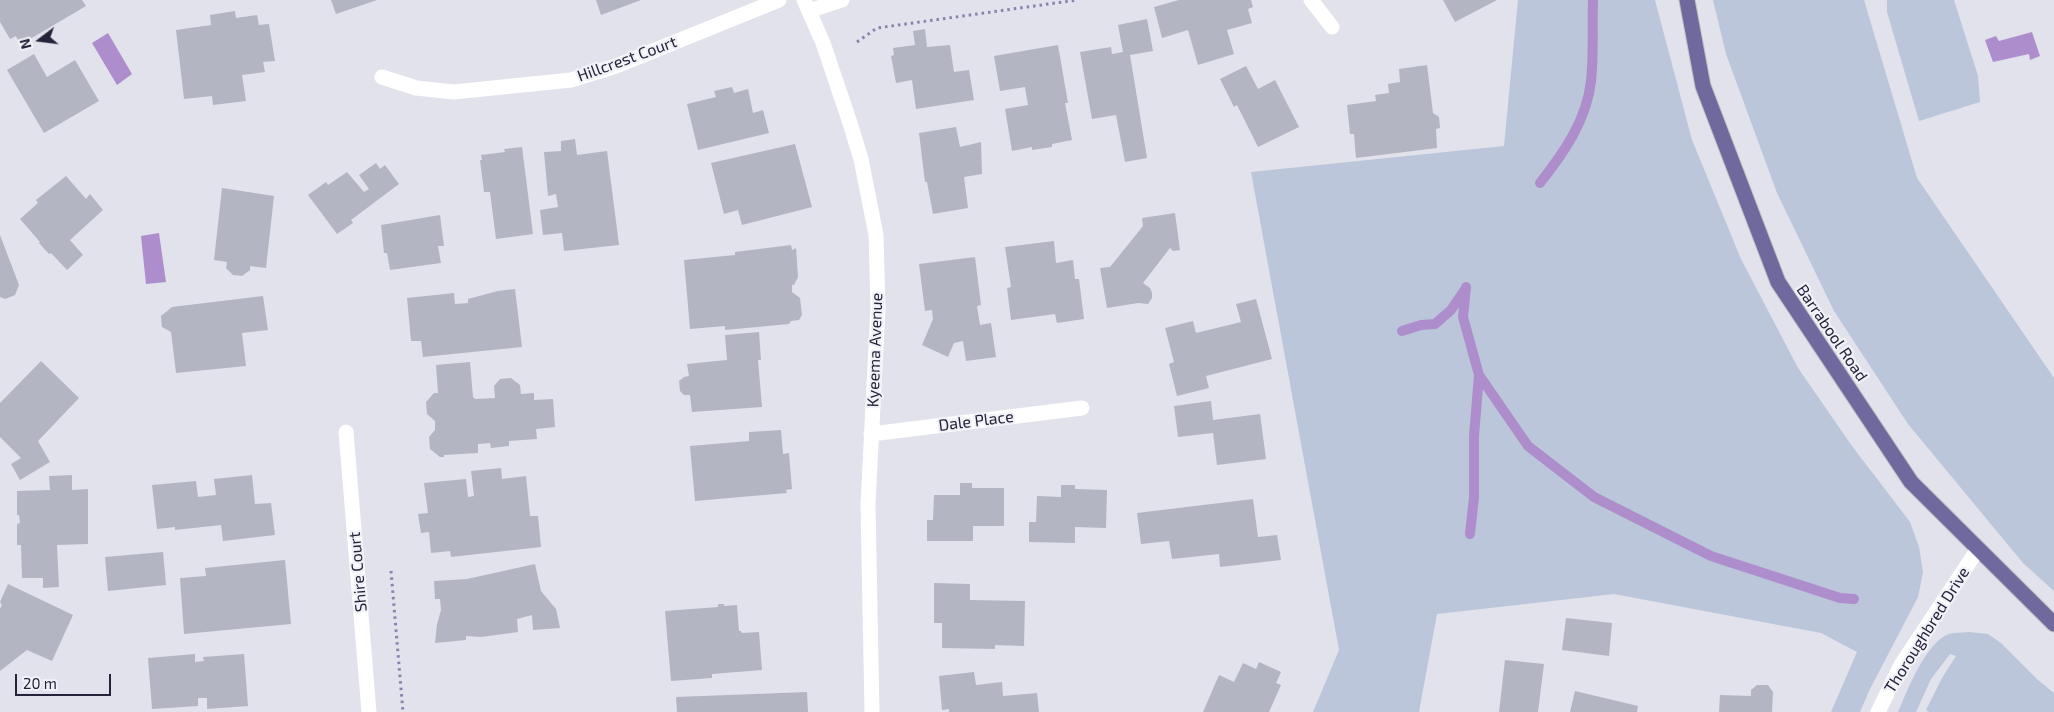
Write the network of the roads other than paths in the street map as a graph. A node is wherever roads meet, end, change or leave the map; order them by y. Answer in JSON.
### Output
{"nodes":[{"id":1,"x":842,"y":0,"type":"edge"},
{"id":2,"x":1311,"y":0,"type":"edge"},
{"id":3,"x":1687,"y":0,"type":"edge"},
{"id":4,"x":772,"y":3,"type":"edge"},
{"id":5,"x":807,"y":5,"type":"edge"},
{"id":6,"x":1332,"y":27,"type":"dead end"},
{"id":7,"x":382,"y":77,"type":"dead end"},
{"id":8,"x":1082,"y":408,"type":"dead end"},
{"id":9,"x":346,"y":432,"type":"dead end"},
{"id":10,"x":871,"y":434,"type":"junction"},
{"id":11,"x":1978,"y":549,"type":"junction"},
{"id":12,"x":2054,"y":624,"type":"edge"},
{"id":13,"x":369,"y":712,"type":"edge"},
{"id":14,"x":872,"y":712,"type":"edge"},
{"id":15,"x":1878,"y":712,"type":"edge"}],
"edges":[{"from":1,"to":5,"type":"street"},
{"from":2,"to":6,"type":"street"},
{"from":3,"to":11,"type":"main road","name":"Barrabool Road"},
{"from":4,"to":7,"type":"street","name":"Hillcrest Court"},
{"from":5,"to":10,"type":"street","name":"Kyeema Avenue"},
{"from":8,"to":10,"type":"street","name":"Dale Place"},
{"from":9,"to":13,"type":"street","name":"Shire Court"},
{"from":10,"to":14,"type":"street","name":"Kyeema Avenue"},
{"from":11,"to":12,"type":"main road","name":"Barrabool Road"},
{"from":11,"to":15,"type":"street","name":"Thoroughbred Drive"}]}
